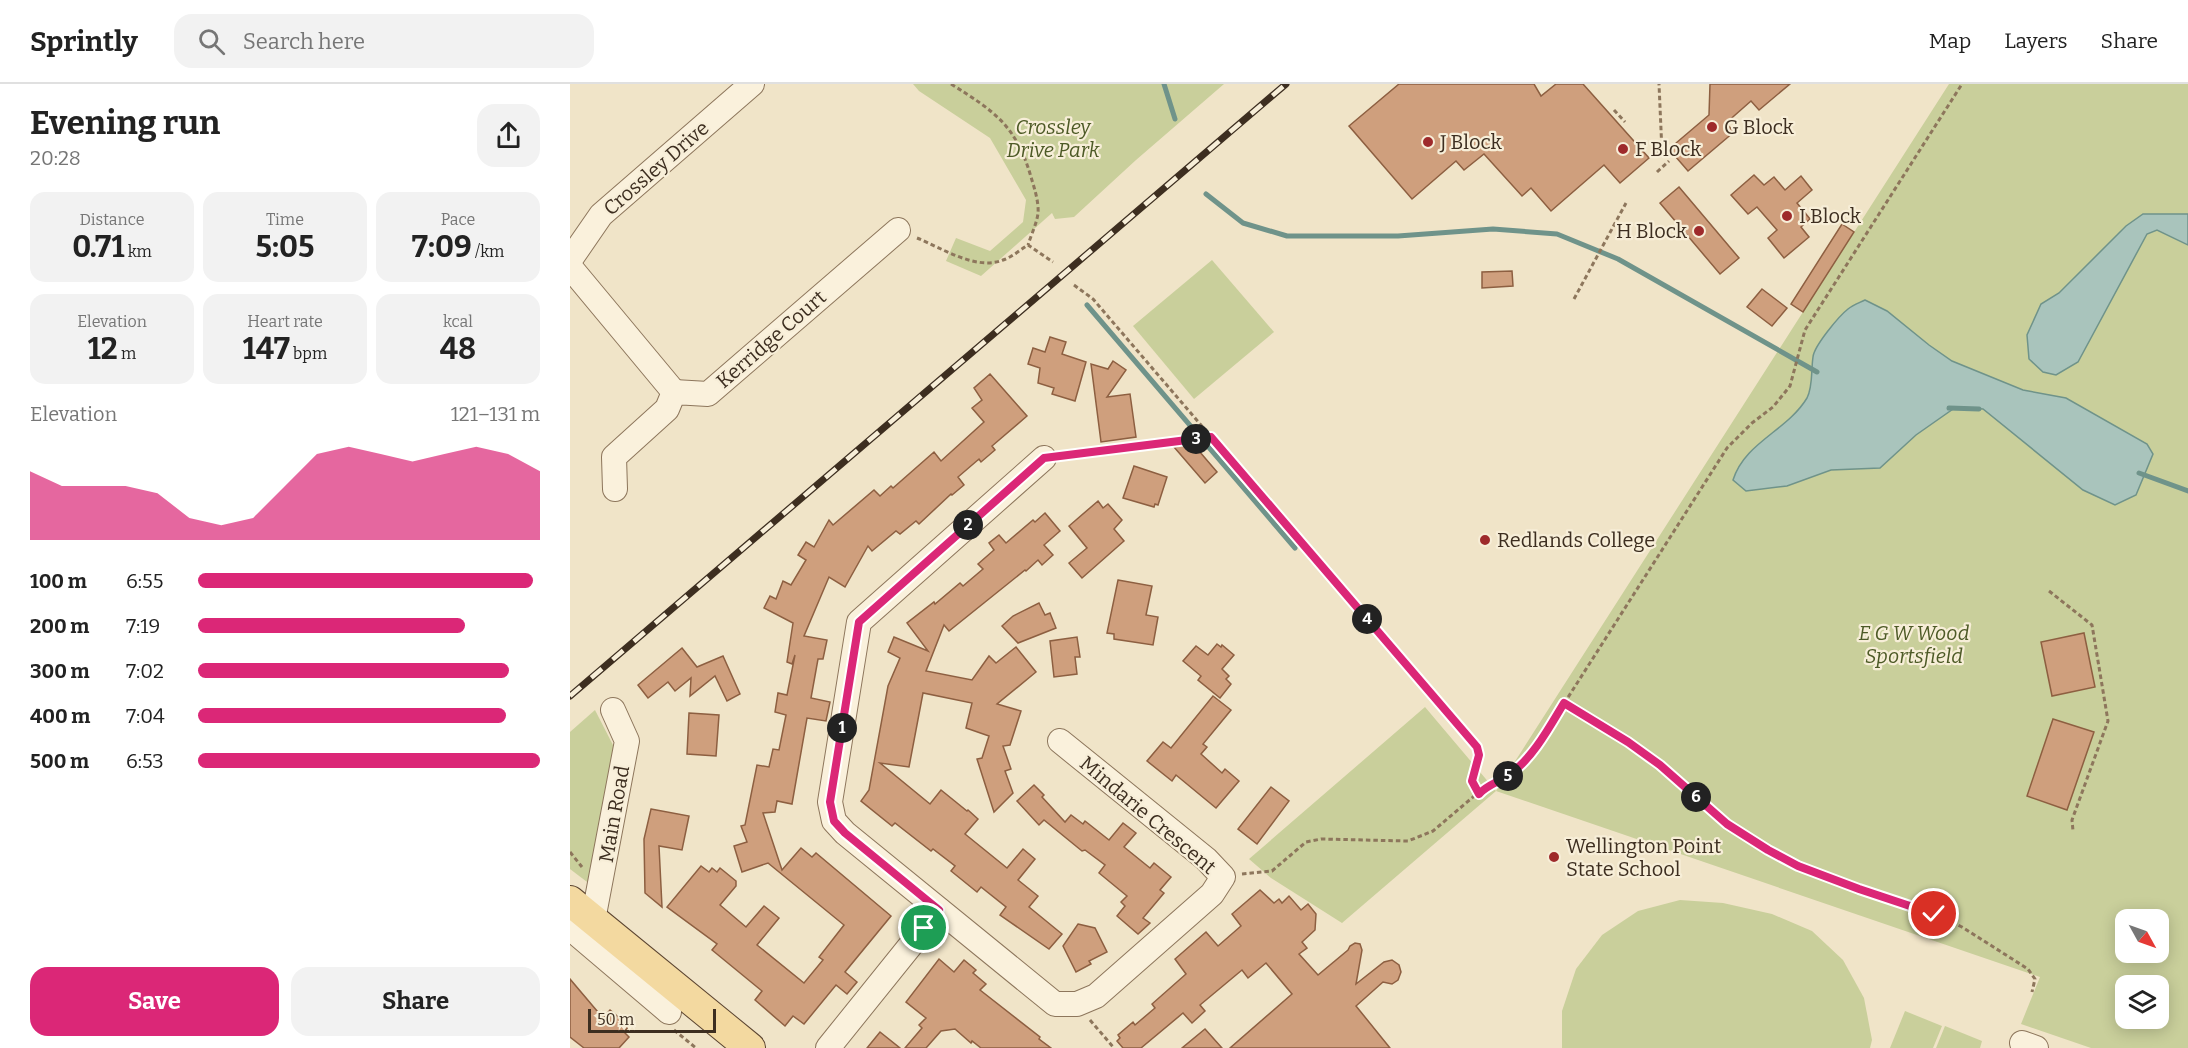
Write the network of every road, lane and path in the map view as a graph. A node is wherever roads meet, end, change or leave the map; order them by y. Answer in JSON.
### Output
{"nodes":[{"id":1,"x":752,"y":84,"type":"edge"},
{"id":2,"x":951,"y":84,"type":"edge"},
{"id":3,"x":1659,"y":84,"type":"edge"},
{"id":4,"x":1962,"y":84,"type":"edge"},
{"id":5,"x":1614,"y":110,"type":"dead end"},
{"id":6,"x":1625,"y":122,"type":"dead end"},
{"id":7,"x":1653,"y":154,"type":"dead end"},
{"id":8,"x":1669,"y":161,"type":"dead end"},
{"id":9,"x":1657,"y":172,"type":"dead end"},
{"id":10,"x":1626,"y":203,"type":"dead end"},
{"id":11,"x":898,"y":230,"type":"joint"},
{"id":12,"x":1028,"y":245,"type":"junction"},
{"id":13,"x":570,"y":260,"type":"edge"},
{"id":14,"x":1053,"y":262,"type":"dead end"},
{"id":15,"x":570,"y":267,"type":"edge"},
{"id":16,"x":1074,"y":285,"type":"dead end"},
{"id":17,"x":1574,"y":299,"type":"dead end"},
{"id":18,"x":674,"y":392,"type":"junction"},
{"id":19,"x":1211,"y":437,"type":"junction"},
{"id":20,"x":1044,"y":458,"type":"joint"},
{"id":21,"x":615,"y":489,"type":"dead end"},
{"id":22,"x":2049,"y":591,"type":"dead end"},
{"id":23,"x":1564,"y":703,"type":"junction"},
{"id":24,"x":613,"y":710,"type":"dead end"},
{"id":25,"x":1060,"y":741,"type":"dead end"},
{"id":26,"x":1479,"y":794,"type":"junction"},
{"id":27,"x":2073,"y":831,"type":"dead end"},
{"id":28,"x":570,"y":852,"type":"edge"},
{"id":29,"x":587,"y":872,"type":"dead end"},
{"id":30,"x":1223,"y":877,"type":"junction"},
{"id":31,"x":570,"y":901,"type":"edge"},
{"id":32,"x":939,"y":910,"type":"junction"},
{"id":33,"x":582,"y":924,"type":"edge"},
{"id":34,"x":2032,"y":992,"type":"dead end"},
{"id":35,"x":1077,"y":1004,"type":"junction"},
{"id":36,"x":669,"y":1012,"type":"dead end"},
{"id":37,"x":750,"y":1048,"type":"edge"},
{"id":38,"x":828,"y":1048,"type":"edge"},
{"id":39,"x":1114,"y":1048,"type":"edge"}],
"edges":[{"from":1,"to":13,"type":"street","name":"Crossley Drive"},
{"from":2,"to":12,"type":"path"},
{"from":3,"to":7,"type":"path"},
{"from":4,"to":23,"type":"path"},
{"from":5,"to":6,"type":"path"},
{"from":8,"to":9,"type":"path"},
{"from":10,"to":17,"type":"path"},
{"from":11,"to":12,"type":"path"},
{"from":11,"to":18,"type":"street","name":"Kerridge Court"},
{"from":12,"to":14,"type":"path"},
{"from":15,"to":18,"type":"street"},
{"from":16,"to":19,"type":"path"},
{"from":18,"to":21,"type":"street"},
{"from":19,"to":20,"type":"path"},
{"from":19,"to":26,"type":"path"},
{"from":20,"to":32,"type":"street"},
{"from":22,"to":27,"type":"path"},
{"from":23,"to":26,"type":"path"},
{"from":23,"to":34,"type":"path"},
{"from":24,"to":33,"type":"street","name":"Main Road"},
{"from":25,"to":30,"type":"street","name":"Mindarie Crescent"},
{"from":26,"to":30,"type":"path"},
{"from":28,"to":29,"type":"path"},
{"from":30,"to":35,"type":"street","name":"Mindarie Crescent"},
{"from":31,"to":33,"type":"main road"},
{"from":32,"to":35,"type":"street"},
{"from":32,"to":38,"type":"street"},
{"from":33,"to":36,"type":"street"},
{"from":33,"to":37,"type":"main road"},
{"from":35,"to":39,"type":"path"}]}
